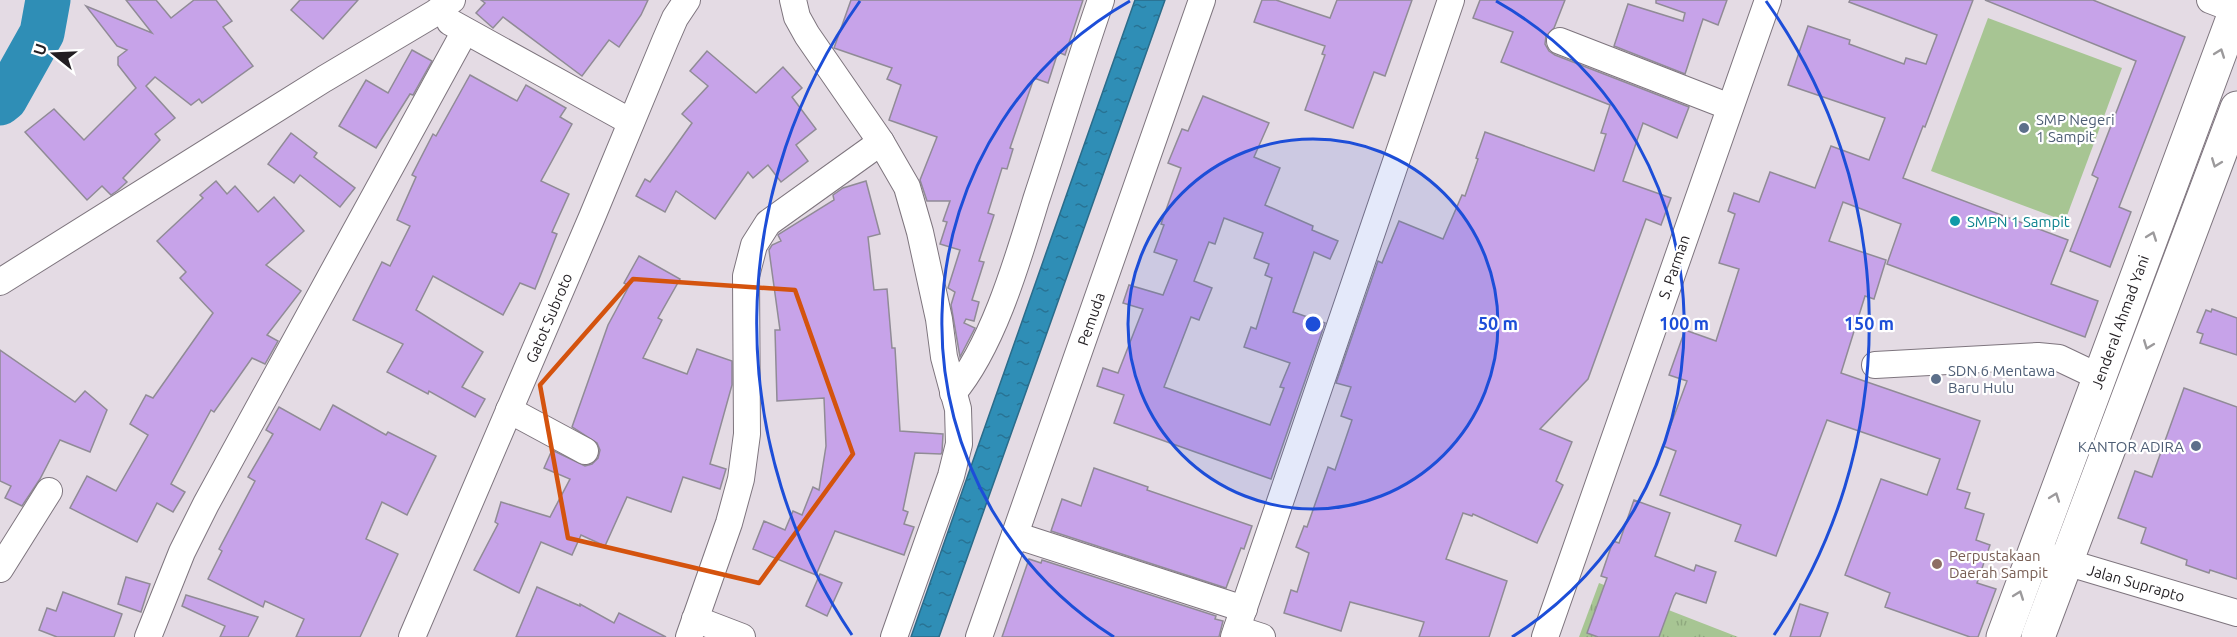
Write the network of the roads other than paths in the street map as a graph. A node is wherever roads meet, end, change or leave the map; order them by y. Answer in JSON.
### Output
{"nodes":[{"id":1,"x":687,"y":0,"type":"edge"},
{"id":2,"x":793,"y":0,"type":"edge"},
{"id":3,"x":1101,"y":0,"type":"edge"},
{"id":4,"x":1202,"y":0,"type":"edge"},
{"id":5,"x":1451,"y":0,"type":"edge"},
{"id":6,"x":1768,"y":0,"type":"edge"},
{"id":7,"x":2228,"y":6,"type":"edge"},
{"id":8,"x":443,"y":7,"type":"edge"},
{"id":9,"x":465,"y":31,"type":"junction"},
{"id":10,"x":1560,"y":41,"type":"dead end"},
{"id":11,"x":1730,"y":107,"type":"junction"},
{"id":12,"x":2237,"y":108,"type":"edge"},
{"id":13,"x":631,"y":122,"type":"junction"},
{"id":14,"x":881,"y":142,"type":"junction"},
{"id":15,"x":0,"y":282,"type":"edge"},
{"id":16,"x":1875,"y":365,"type":"dead end"},
{"id":17,"x":2099,"y":377,"type":"junction"},
{"id":18,"x":953,"y":393,"type":"junction"},
{"id":19,"x":509,"y":410,"type":"junction"},
{"id":20,"x":585,"y":451,"type":"dead end"},
{"id":21,"x":49,"y":491,"type":"dead end"},
{"id":22,"x":1015,"y":535,"type":"junction"},
{"id":23,"x":2035,"y":552,"type":"junction"},
{"id":24,"x":2066,"y":563,"type":"junction"},
{"id":25,"x":0,"y":569,"type":"edge"},
{"id":26,"x":2237,"y":613,"type":"edge"},
{"id":27,"x":1239,"y":625,"type":"edge"},
{"id":28,"x":692,"y":628,"type":"edge"},
{"id":29,"x":148,"y":637,"type":"edge"},
{"id":30,"x":412,"y":637,"type":"edge"},
{"id":31,"x":742,"y":637,"type":"edge"},
{"id":32,"x":894,"y":637,"type":"edge"},
{"id":33,"x":979,"y":637,"type":"edge"},
{"id":34,"x":1262,"y":637,"type":"edge"},
{"id":35,"x":1545,"y":637,"type":"edge"},
{"id":36,"x":2003,"y":637,"type":"edge"},
{"id":37,"x":2038,"y":637,"type":"edge"}],
"edges":[{"from":1,"to":13,"type":"street","name":"Gatot Subroto"},
{"from":2,"to":14,"type":"street"},
{"from":3,"to":18,"type":"street"},
{"from":4,"to":22,"type":"street","name":"Pemuda"},
{"from":5,"to":27,"type":"street"},
{"from":6,"to":11,"type":"street","name":"S. Parman"},
{"from":17,"to":7,"type":"highway","name":"Jenderal Ahmad Yani","one_way":true},
{"from":8,"to":9,"type":"street"},
{"from":8,"to":15,"type":"street"},
{"from":9,"to":13,"type":"street"},
{"from":9,"to":29,"type":"street"},
{"from":10,"to":11,"type":"street"},
{"from":11,"to":35,"type":"street","name":"S. Parman"},
{"from":12,"to":24,"type":"highway","one_way":true},
{"from":13,"to":19,"type":"street","name":"Gatot Subroto"},
{"from":14,"to":18,"type":"street"},
{"from":14,"to":28,"type":"street"},
{"from":16,"to":17,"type":"street"},
{"from":23,"to":17,"type":"highway","name":"Jenderal Ahmad Yani","one_way":true},
{"from":18,"to":32,"type":"street"},
{"from":19,"to":20,"type":"street"},
{"from":19,"to":30,"type":"street","name":"Gatot Subroto"},
{"from":21,"to":25,"type":"street"},
{"from":22,"to":27,"type":"street"},
{"from":22,"to":33,"type":"street","name":"Pemuda"},
{"from":23,"to":24,"type":"street","name":"Jalan Suprapto"},
{"from":36,"to":23,"type":"highway","name":"Jenderal Ahmad Yani","one_way":true},
{"from":24,"to":26,"type":"street","name":"Jalan Suprapto"},
{"from":24,"to":37,"type":"highway"},
{"from":27,"to":34,"type":"street"},
{"from":28,"to":31,"type":"street"}]}
